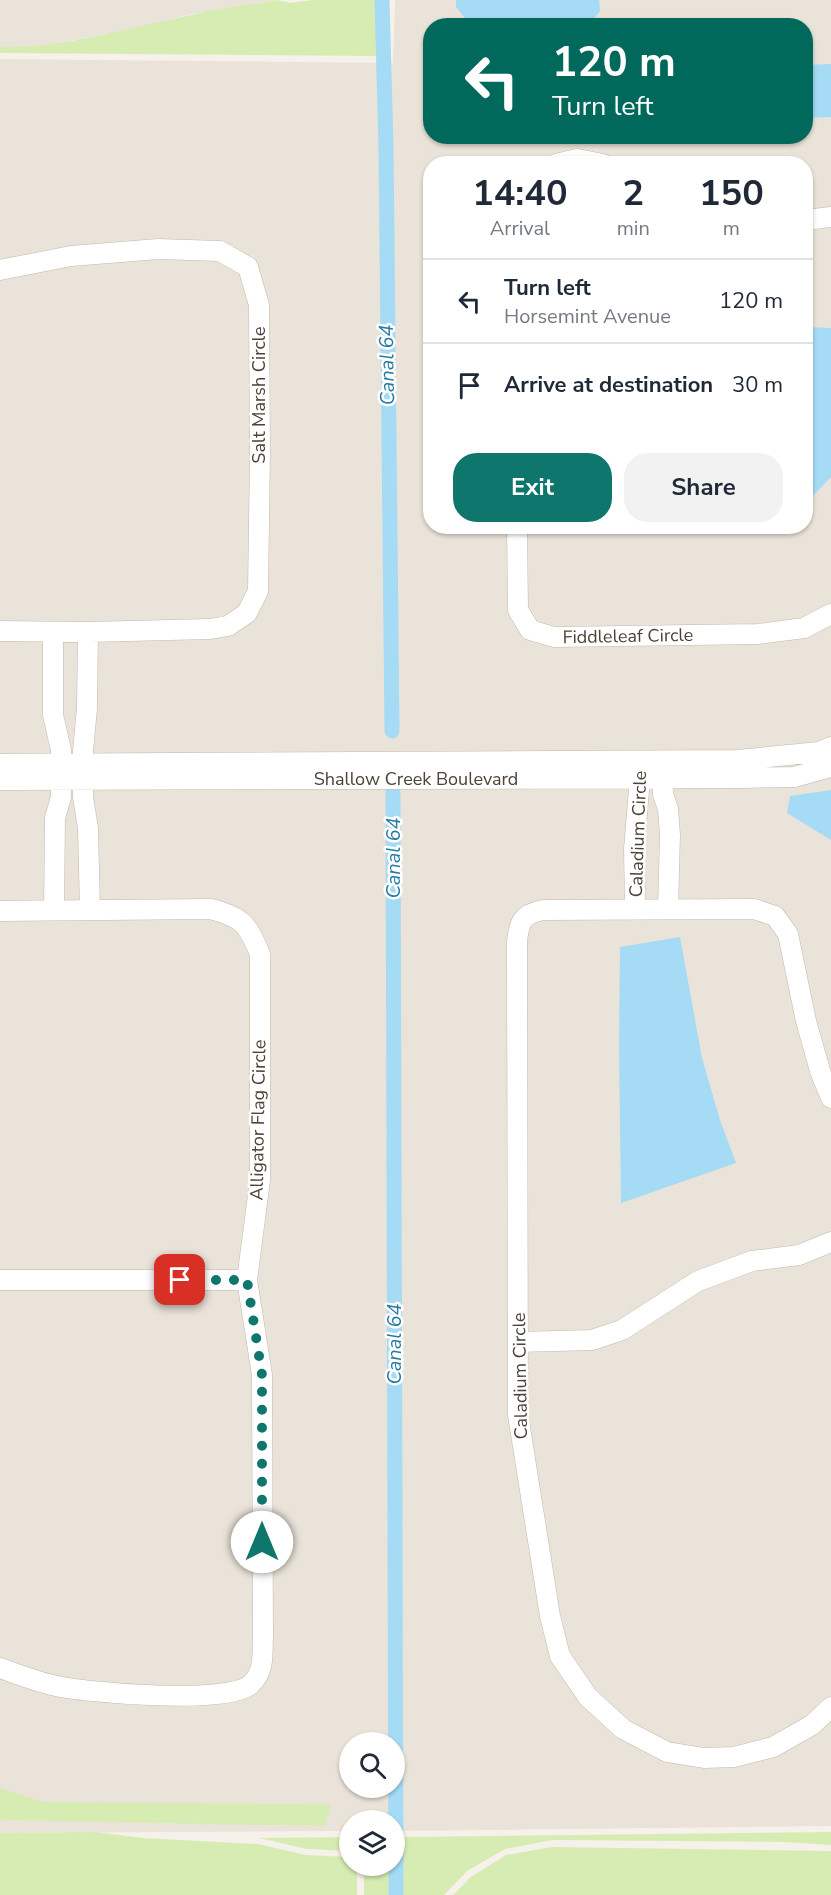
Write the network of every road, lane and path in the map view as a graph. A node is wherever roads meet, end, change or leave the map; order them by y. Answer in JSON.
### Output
{"nodes":[{"id":1,"x":831,"y":217,"type":"edge"},
{"id":2,"x":813,"y":219,"type":"edge"},
{"id":3,"x":0,"y":270,"type":"edge"},
{"id":4,"x":517,"y":534,"type":"edge"},
{"id":5,"x":831,"y":614,"type":"edge"},
{"id":6,"x":0,"y":631,"type":"edge"},
{"id":7,"x":54,"y":632,"type":"junction"},
{"id":8,"x":88,"y":632,"type":"junction"},
{"id":9,"x":831,"y":747,"type":"edge"},
{"id":10,"x":0,"y":764,"type":"edge"},
{"id":11,"x":831,"y":767,"type":"edge"},
{"id":12,"x":641,"y":769,"type":"junction"},
{"id":13,"x":662,"y":769,"type":"junction"},
{"id":14,"x":61,"y":772,"type":"junction"},
{"id":15,"x":83,"y":772,"type":"junction"},
{"id":16,"x":0,"y":780,"type":"edge"},
{"id":17,"x":635,"y":908,"type":"junction"},
{"id":18,"x":668,"y":908,"type":"junction"},
{"id":19,"x":54,"y":910,"type":"junction"},
{"id":20,"x":90,"y":910,"type":"junction"},
{"id":21,"x":0,"y":911,"type":"edge"},
{"id":22,"x":831,"y":1098,"type":"edge"},
{"id":23,"x":831,"y":1242,"type":"edge"},
{"id":24,"x":0,"y":1280,"type":"edge"},
{"id":25,"x":247,"y":1280,"type":"junction"},
{"id":26,"x":518,"y":1342,"type":"junction"},
{"id":27,"x":0,"y":1668,"type":"edge"},
{"id":28,"x":831,"y":1707,"type":"edge"}],
"edges":[{"from":1,"to":2,"type":"street"},
{"from":3,"to":8,"type":"street","name":"Salt Marsh Circle"},
{"from":4,"to":5,"type":"street","name":"Fiddleleaf Circle"},
{"from":6,"to":7,"type":"street","name":"Salt Marsh Circle"},
{"from":7,"to":8,"type":"street","name":"Salt Marsh Circle"},
{"from":7,"to":14,"type":"street"},
{"from":8,"to":15,"type":"street"},
{"from":9,"to":13,"type":"street","name":"Shallow Creek Boulevard"},
{"from":10,"to":14,"type":"street","name":"Shallow Creek Boulevard"},
{"from":11,"to":13,"type":"street","name":"Shallow Creek Boulevard"},
{"from":12,"to":13,"type":"street","name":"Shallow Creek Boulevard"},
{"from":12,"to":15,"type":"street","name":"Shallow Creek Boulevard"},
{"from":12,"to":17,"type":"street","name":"Caladium Circle"},
{"from":13,"to":18,"type":"street","name":"Caladium Circle"},
{"from":14,"to":15,"type":"street","name":"Shallow Creek Boulevard"},
{"from":14,"to":16,"type":"street","name":"Shallow Creek Boulevard"},
{"from":14,"to":19,"type":"street"},
{"from":15,"to":20,"type":"street"},
{"from":17,"to":18,"type":"street","name":"Caladium Circle"},
{"from":17,"to":26,"type":"street","name":"Caladium Circle"},
{"from":18,"to":22,"type":"street","name":"Caladium Circle"},
{"from":19,"to":20,"type":"street","name":"Alligator Flag Circle"},
{"from":19,"to":21,"type":"street","name":"Alligator Flag Circle"},
{"from":20,"to":25,"type":"street","name":"Alligator Flag Circle"},
{"from":23,"to":26,"type":"street"},
{"from":24,"to":25,"type":"street"},
{"from":25,"to":27,"type":"street","name":"Alligator Flag Circle"},
{"from":26,"to":28,"type":"street","name":"Caladium Circle"}]}
